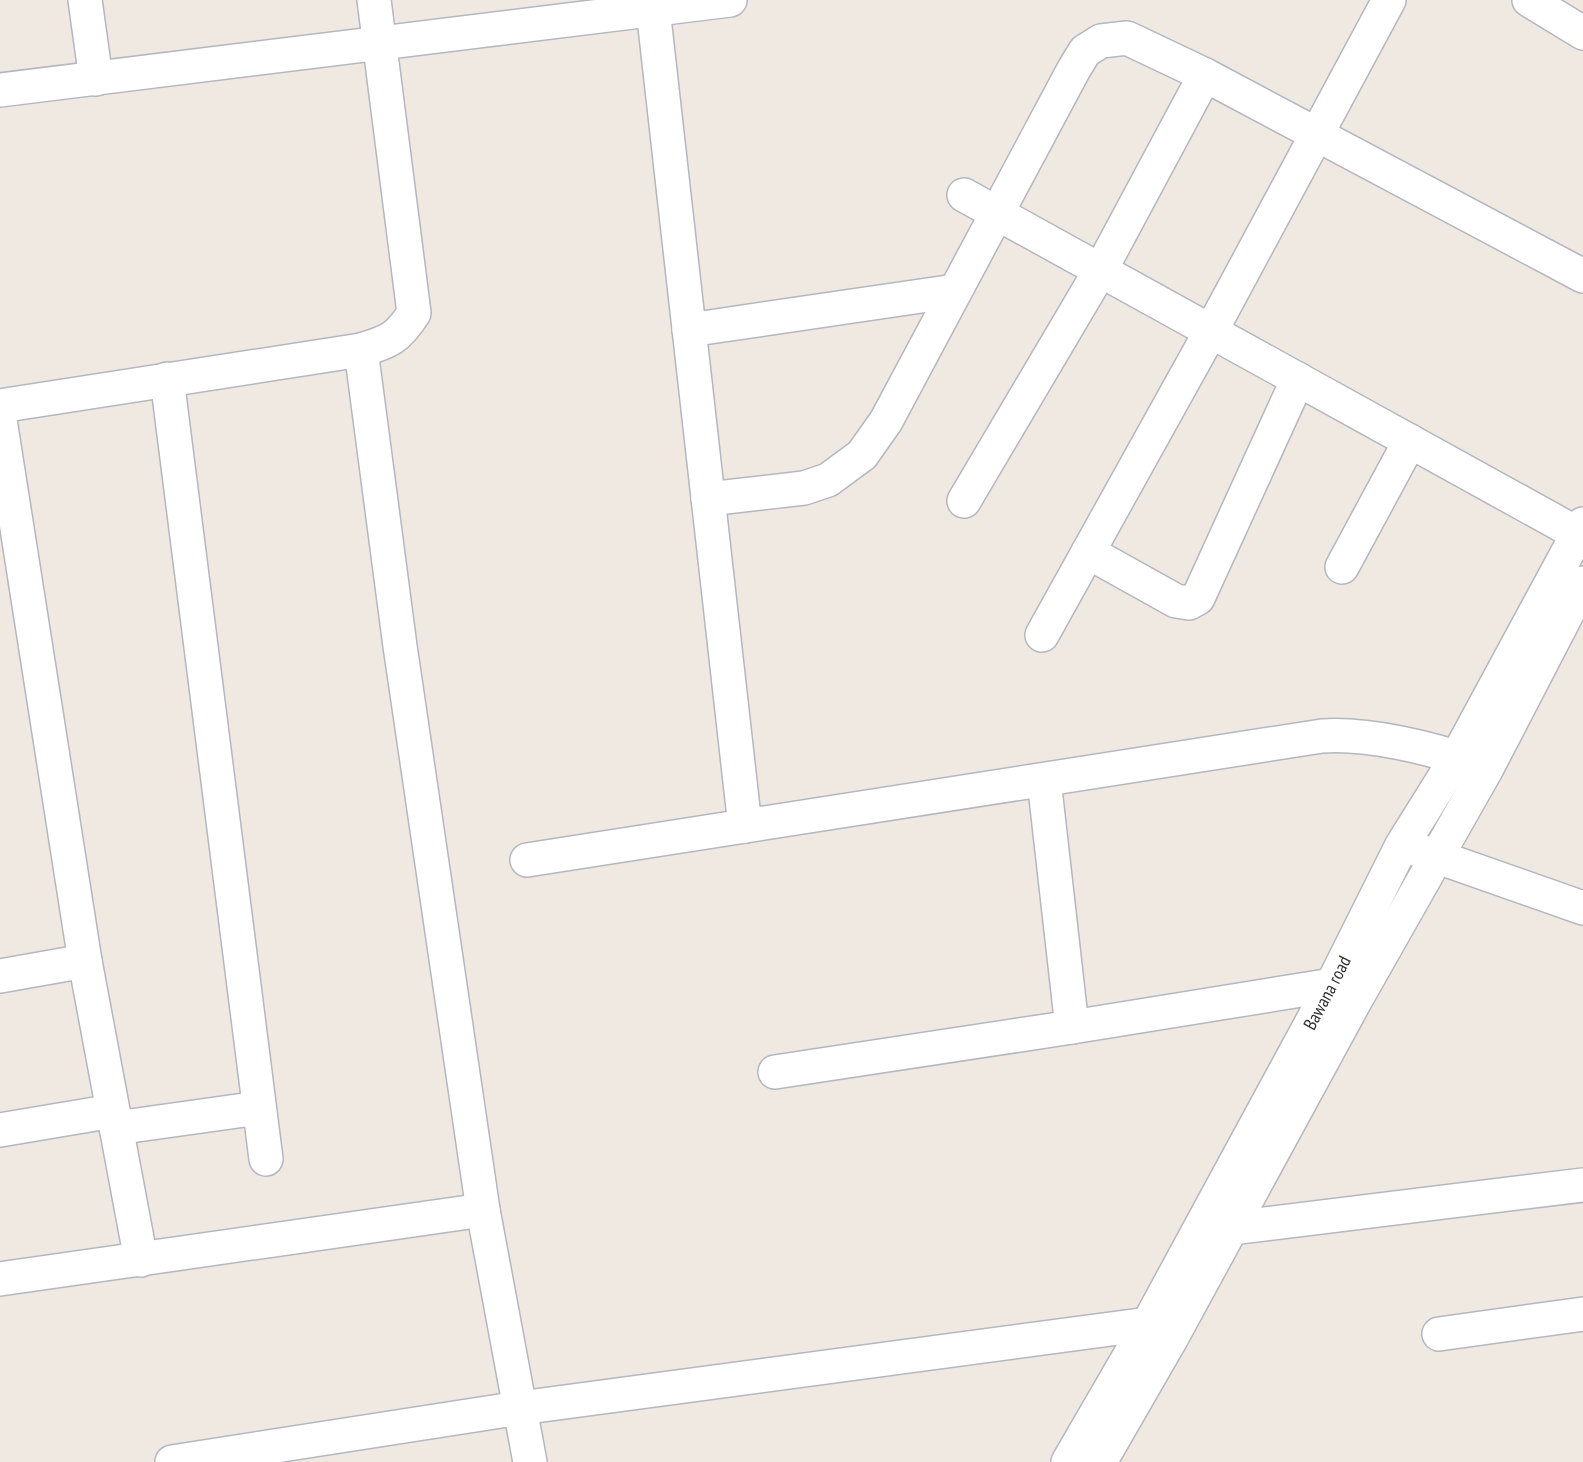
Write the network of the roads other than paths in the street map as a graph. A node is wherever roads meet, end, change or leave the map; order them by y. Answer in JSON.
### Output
{"nodes":[{"id":1,"x":85,"y":0,"type":"edge"},
{"id":2,"x":374,"y":0,"type":"edge"},
{"id":3,"x":730,"y":0,"type":"edge"},
{"id":4,"x":1389,"y":0,"type":"edge"},
{"id":5,"x":1529,"y":0,"type":"edge"},
{"id":6,"x":653,"y":5,"type":"edge"},
{"id":7,"x":1583,"y":33,"type":"edge"},
{"id":8,"x":380,"y":43,"type":"junction"},
{"id":9,"x":1205,"y":75,"type":"junction"},
{"id":10,"x":96,"y":79,"type":"junction"},
{"id":11,"x":0,"y":90,"type":"edge"},
{"id":12,"x":1317,"y":134,"type":"junction"},
{"id":13,"x":964,"y":195,"type":"dead end"},
{"id":14,"x":996,"y":213,"type":"junction"},
{"id":15,"x":1101,"y":271,"type":"junction"},
{"id":16,"x":1583,"y":276,"type":"edge"},
{"id":17,"x":955,"y":291,"type":"junction"},
{"id":18,"x":689,"y":330,"type":"junction"},
{"id":19,"x":1211,"y":331,"type":"junction"},
{"id":20,"x":361,"y":350,"type":"junction"},
{"id":21,"x":167,"y":379,"type":"junction"},
{"id":22,"x":1298,"y":379,"type":"junction"},
{"id":23,"x":0,"y":406,"type":"edge"},
{"id":24,"x":0,"y":420,"type":"edge"},
{"id":25,"x":1410,"y":441,"type":"junction"},
{"id":26,"x":708,"y":499,"type":"junction"},
{"id":27,"x":964,"y":501,"type":"dead end"},
{"id":28,"x":1580,"y":529,"type":"edge"},
{"id":29,"x":1088,"y":552,"type":"junction"},
{"id":30,"x":1342,"y":567,"type":"dead end"},
{"id":31,"x":1583,"y":583,"type":"edge"},
{"id":32,"x":1042,"y":635,"type":"dead end"},
{"id":33,"x":1472,"y":762,"type":"junction"},
{"id":34,"x":1044,"y":780,"type":"junction"},
{"id":35,"x":745,"y":826,"type":"junction"},
{"id":36,"x":1402,"y":845,"type":"junction"},
{"id":37,"x":1436,"y":856,"type":"junction"},
{"id":38,"x":527,"y":860,"type":"dead end"},
{"id":39,"x":1583,"y":908,"type":"edge"},
{"id":40,"x":85,"y":961,"type":"junction"},
{"id":41,"x":0,"y":976,"type":"edge"},
{"id":42,"x":1332,"y":985,"type":"junction"},
{"id":43,"x":1072,"y":1027,"type":"junction"},
{"id":44,"x":775,"y":1072,"type":"dead end"},
{"id":45,"x":259,"y":1108,"type":"junction"},
{"id":46,"x":115,"y":1120,"type":"junction"},
{"id":47,"x":0,"y":1130,"type":"edge"},
{"id":48,"x":266,"y":1159,"type":"dead end"},
{"id":49,"x":1583,"y":1185,"type":"edge"},
{"id":50,"x":483,"y":1210,"type":"junction"},
{"id":51,"x":1230,"y":1229,"type":"junction"},
{"id":52,"x":1198,"y":1230,"type":"junction"},
{"id":53,"x":141,"y":1260,"type":"junction"},
{"id":54,"x":0,"y":1279,"type":"edge"},
{"id":55,"x":1583,"y":1314,"type":"edge"},
{"id":56,"x":1148,"y":1324,"type":"junction"},
{"id":57,"x":1439,"y":1334,"type":"dead end"},
{"id":58,"x":520,"y":1408,"type":"junction"},
{"id":59,"x":172,"y":1462,"type":"edge"},
{"id":60,"x":530,"y":1462,"type":"edge"},
{"id":61,"x":1068,"y":1462,"type":"edge"},
{"id":62,"x":1100,"y":1462,"type":"edge"}],
"edges":[{"from":1,"to":10,"type":"street"},
{"from":2,"to":8,"type":"street"},
{"from":3,"to":6,"type":"street"},
{"from":4,"to":12,"type":"street"},
{"from":5,"to":7,"type":"street"},
{"from":6,"to":8,"type":"street"},
{"from":6,"to":18,"type":"street"},
{"from":8,"to":10,"type":"street"},
{"from":8,"to":20,"type":"street"},
{"from":9,"to":12,"type":"street"},
{"from":9,"to":14,"type":"street"},
{"from":9,"to":15,"type":"street"},
{"from":10,"to":11,"type":"street"},
{"from":12,"to":16,"type":"street"},
{"from":12,"to":19,"type":"street"},
{"from":13,"to":14,"type":"street"},
{"from":14,"to":15,"type":"street"},
{"from":14,"to":17,"type":"street"},
{"from":15,"to":19,"type":"street"},
{"from":15,"to":27,"type":"street"},
{"from":17,"to":18,"type":"street"},
{"from":17,"to":26,"type":"street"},
{"from":18,"to":26,"type":"street"},
{"from":19,"to":22,"type":"street"},
{"from":19,"to":29,"type":"street"},
{"from":20,"to":21,"type":"street"},
{"from":20,"to":50,"type":"street"},
{"from":21,"to":23,"type":"street"},
{"from":21,"to":45,"type":"street"},
{"from":22,"to":25,"type":"street"},
{"from":22,"to":29,"type":"street"},
{"from":24,"to":40,"type":"street"},
{"from":25,"to":28,"type":"street"},
{"from":25,"to":30,"type":"street"},
{"from":26,"to":35,"type":"street"},
{"from":28,"to":33,"type":"street","name":"Bawana road"},
{"from":29,"to":32,"type":"street"},
{"from":31,"to":33,"type":"street","name":"Bawana road"},
{"from":33,"to":34,"type":"street"},
{"from":33,"to":36,"type":"street","name":"Bawana road"},
{"from":33,"to":37,"type":"street","name":"Bawana road"},
{"from":34,"to":35,"type":"street"},
{"from":34,"to":43,"type":"street"},
{"from":35,"to":38,"type":"street"},
{"from":36,"to":37,"type":"street"},
{"from":36,"to":42,"type":"street","name":"Bawana road"},
{"from":37,"to":39,"type":"street"},
{"from":37,"to":51,"type":"street","name":"Bawana road"},
{"from":40,"to":41,"type":"street"},
{"from":40,"to":46,"type":"street"},
{"from":42,"to":43,"type":"street"},
{"from":42,"to":52,"type":"street","name":"Bawana road"},
{"from":43,"to":44,"type":"street"},
{"from":45,"to":46,"type":"street"},
{"from":45,"to":48,"type":"street"},
{"from":46,"to":47,"type":"street"},
{"from":46,"to":53,"type":"street"},
{"from":49,"to":51,"type":"street"},
{"from":50,"to":53,"type":"street"},
{"from":50,"to":58,"type":"street"},
{"from":51,"to":52,"type":"street"},
{"from":51,"to":62,"type":"street","name":"Bawana road"},
{"from":52,"to":56,"type":"street","name":"Bawana road"},
{"from":53,"to":54,"type":"street"},
{"from":55,"to":57,"type":"street"},
{"from":56,"to":58,"type":"street"},
{"from":56,"to":61,"type":"street","name":"Bawana road"},
{"from":58,"to":59,"type":"street"},
{"from":58,"to":60,"type":"street"}]}
